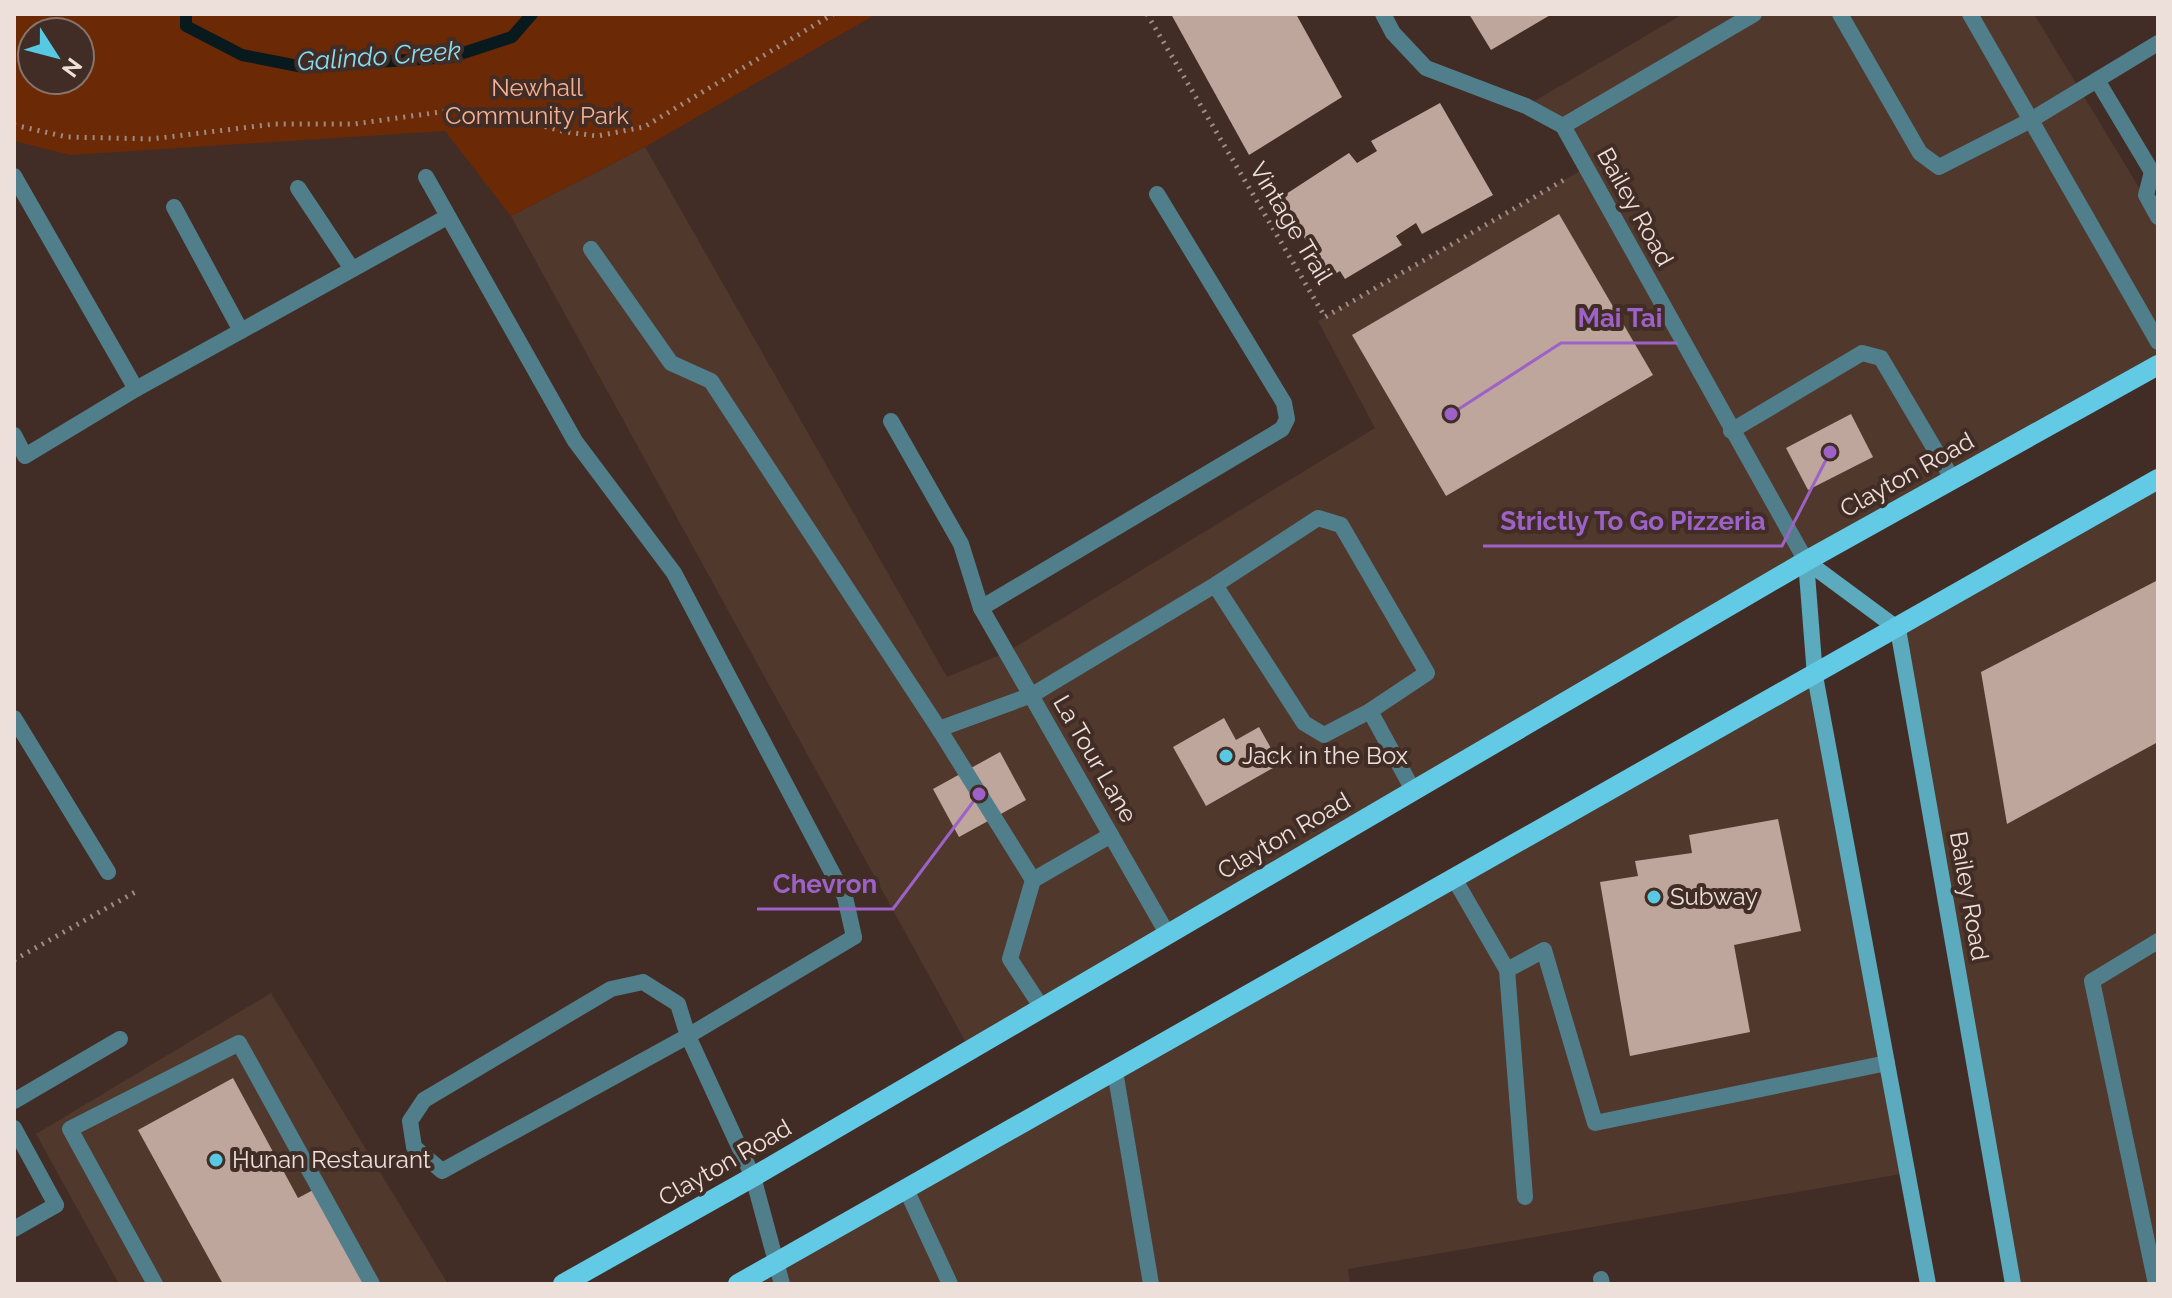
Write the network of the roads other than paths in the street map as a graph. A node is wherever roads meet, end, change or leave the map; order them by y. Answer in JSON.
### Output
{"nodes":[{"id":1,"x":1383,"y":14,"type":"edge"},
{"id":2,"x":1754,"y":14,"type":"edge"},
{"id":3,"x":1840,"y":14,"type":"edge"},
{"id":4,"x":1970,"y":14,"type":"edge"},
{"id":5,"x":2158,"y":43,"type":"edge"},
{"id":6,"x":2097,"y":80,"type":"junction"},
{"id":7,"x":2031,"y":120,"type":"junction"},
{"id":8,"x":1563,"y":126,"type":"junction"},
{"id":9,"x":2155,"y":175,"type":"edge"},
{"id":10,"x":14,"y":176,"type":"edge"},
{"id":11,"x":426,"y":177,"type":"dead end"},
{"id":12,"x":298,"y":188,"type":"dead end"},
{"id":13,"x":1157,"y":194,"type":"dead end"},
{"id":14,"x":174,"y":207,"type":"dead end"},
{"id":15,"x":447,"y":217,"type":"junction"},
{"id":16,"x":2158,"y":217,"type":"edge"},
{"id":17,"x":591,"y":249,"type":"dead end"},
{"id":18,"x":352,"y":269,"type":"junction"},
{"id":19,"x":241,"y":331,"type":"junction"},
{"id":20,"x":2158,"y":342,"type":"edge"},
{"id":21,"x":2158,"y":365,"type":"edge"},
{"id":22,"x":136,"y":389,"type":"junction"},
{"id":23,"x":891,"y":421,"type":"dead end"},
{"id":24,"x":1731,"y":431,"type":"junction"},
{"id":25,"x":14,"y":435,"type":"edge"},
{"id":26,"x":2158,"y":479,"type":"edge"},
{"id":27,"x":1953,"y":480,"type":"junction"},
{"id":28,"x":1806,"y":561,"type":"junction"},
{"id":29,"x":1215,"y":585,"type":"junction"},
{"id":30,"x":981,"y":608,"type":"junction"},
{"id":31,"x":1898,"y":629,"type":"junction"},
{"id":32,"x":1815,"y":676,"type":"junction"},
{"id":33,"x":1032,"y":695,"type":"junction"},
{"id":34,"x":1370,"y":711,"type":"junction"},
{"id":35,"x":14,"y":718,"type":"edge"},
{"id":36,"x":939,"y":729,"type":"junction"},
{"id":37,"x":1413,"y":790,"type":"junction"},
{"id":38,"x":1111,"y":835,"type":"junction"},
{"id":39,"x":108,"y":872,"type":"dead end"},
{"id":40,"x":1033,"y":880,"type":"junction"},
{"id":41,"x":1455,"y":880,"type":"junction"},
{"id":42,"x":1168,"y":935,"type":"junction"},
{"id":43,"x":2158,"y":941,"type":"edge"},
{"id":44,"x":1507,"y":970,"type":"junction"},
{"id":45,"x":1042,"y":1008,"type":"junction"},
{"id":46,"x":688,"y":1036,"type":"junction"},
{"id":47,"x":120,"y":1039,"type":"dead end"},
{"id":48,"x":1887,"y":1063,"type":"junction"},
{"id":49,"x":1115,"y":1071,"type":"junction"},
{"id":50,"x":14,"y":1101,"type":"edge"},
{"id":51,"x":14,"y":1128,"type":"edge"},
{"id":52,"x":753,"y":1177,"type":"junction"},
{"id":53,"x":906,"y":1189,"type":"junction"},
{"id":54,"x":1525,"y":1197,"type":"dead end"},
{"id":55,"x":14,"y":1229,"type":"edge"},
{"id":56,"x":777,"y":1261,"type":"junction"},
{"id":57,"x":155,"y":1284,"type":"edge"},
{"id":58,"x":372,"y":1284,"type":"edge"},
{"id":59,"x":563,"y":1284,"type":"edge"},
{"id":60,"x":738,"y":1284,"type":"edge"},
{"id":61,"x":782,"y":1284,"type":"edge"},
{"id":62,"x":950,"y":1284,"type":"edge"},
{"id":63,"x":1151,"y":1284,"type":"edge"},
{"id":64,"x":1928,"y":1284,"type":"edge"},
{"id":65,"x":2013,"y":1284,"type":"edge"},
{"id":66,"x":2156,"y":1284,"type":"edge"}],
"edges":[{"from":1,"to":8,"type":"street"},
{"from":2,"to":8,"type":"street"},
{"from":3,"to":7,"type":"street"},
{"from":4,"to":7,"type":"street"},
{"from":5,"to":6,"type":"street"},
{"from":6,"to":7,"type":"street"},
{"from":6,"to":9,"type":"street"},
{"from":7,"to":20,"type":"street"},
{"from":8,"to":24,"type":"street","name":"Bailey Road"},
{"from":9,"to":16,"type":"street"},
{"from":10,"to":22,"type":"street"},
{"from":11,"to":15,"type":"street"},
{"from":12,"to":18,"type":"street"},
{"from":13,"to":30,"type":"street"},
{"from":14,"to":19,"type":"street"},
{"from":15,"to":18,"type":"street"},
{"from":15,"to":46,"type":"street"},
{"from":17,"to":36,"type":"street"},
{"from":18,"to":19,"type":"street"},
{"from":19,"to":22,"type":"street"},
{"from":21,"to":27,"type":"main road","name":"Clayton Road"},
{"from":22,"to":25,"type":"street"},
{"from":23,"to":30,"type":"street","name":"La Tour Lane"},
{"from":24,"to":27,"type":"street"},
{"from":24,"to":28,"type":"street","name":"Bailey Road"},
{"from":26,"to":31,"type":"main road"},
{"from":27,"to":28,"type":"main road","name":"Clayton Road"},
{"from":28,"to":31,"type":"street","name":"Bailey Road"},
{"from":28,"to":32,"type":"street","name":"Bailey Road"},
{"from":28,"to":37,"type":"main road","name":"Clayton Road"},
{"from":29,"to":33,"type":"street"},
{"from":29,"to":34,"type":"street"},
{"from":29,"to":34,"type":"street"},
{"from":30,"to":33,"type":"street","name":"La Tour Lane"},
{"from":31,"to":32,"type":"main road"},
{"from":31,"to":65,"type":"street","name":"Bailey Road"},
{"from":32,"to":41,"type":"main road"},
{"from":32,"to":48,"type":"street","name":"Bailey Road"},
{"from":33,"to":36,"type":"street"},
{"from":33,"to":38,"type":"street","name":"La Tour Lane"},
{"from":34,"to":37,"type":"street"},
{"from":35,"to":39,"type":"street"},
{"from":36,"to":40,"type":"street"},
{"from":37,"to":42,"type":"main road","name":"Clayton Road"},
{"from":38,"to":40,"type":"street"},
{"from":38,"to":42,"type":"street","name":"La Tour Lane"},
{"from":40,"to":45,"type":"street"},
{"from":41,"to":44,"type":"street"},
{"from":41,"to":49,"type":"main road"},
{"from":42,"to":45,"type":"main road","name":"Clayton Road"},
{"from":43,"to":66,"type":"street"},
{"from":44,"to":48,"type":"street"},
{"from":44,"to":54,"type":"street"},
{"from":45,"to":52,"type":"main road","name":"Clayton Road"},
{"from":46,"to":46,"type":"street"},
{"from":46,"to":52,"type":"street"},
{"from":47,"to":50,"type":"street"},
{"from":48,"to":64,"type":"street","name":"Bailey Road"},
{"from":49,"to":53,"type":"main road"},
{"from":49,"to":63,"type":"street"},
{"from":51,"to":55,"type":"street"},
{"from":52,"to":56,"type":"street"},
{"from":52,"to":59,"type":"main road","name":"Clayton Road"},
{"from":53,"to":56,"type":"main road"},
{"from":53,"to":62,"type":"street"},
{"from":56,"to":60,"type":"main road"},
{"from":56,"to":61,"type":"street"},
{"from":57,"to":58,"type":"street"}]}
